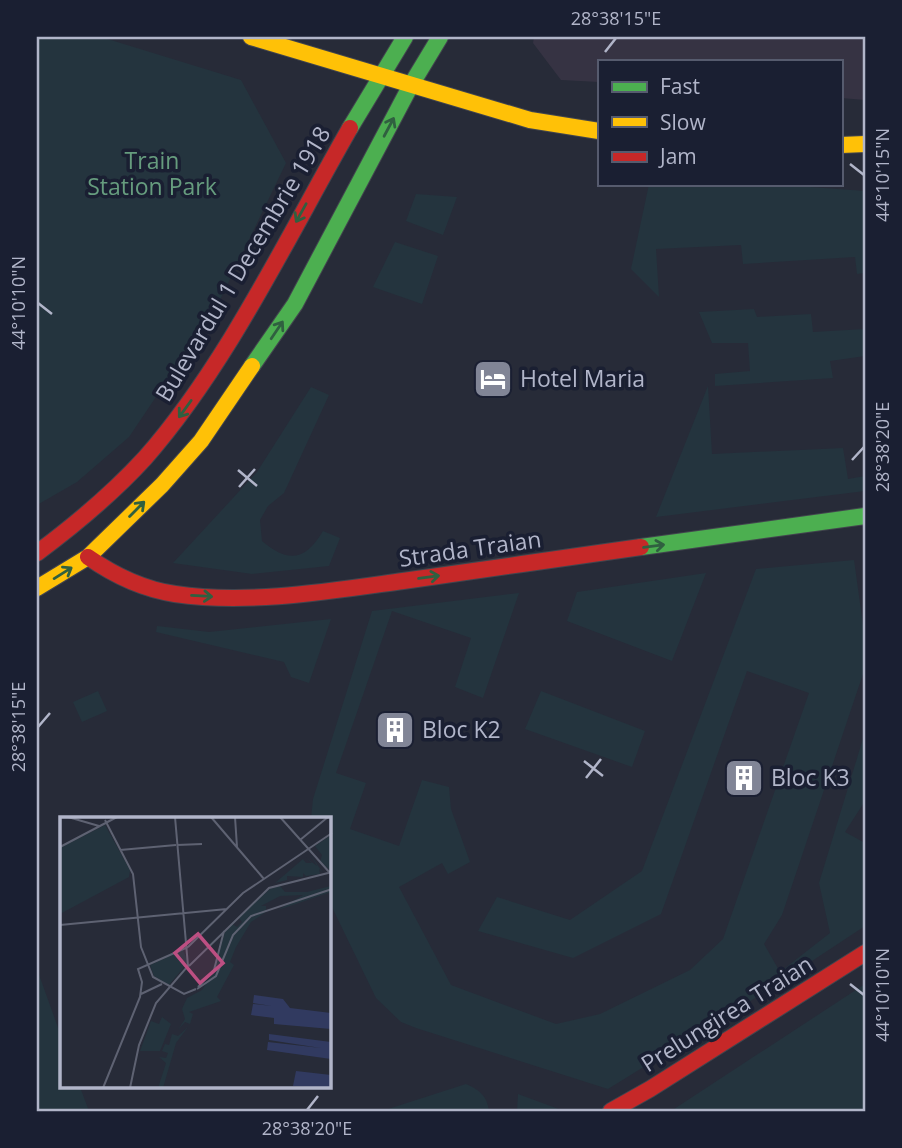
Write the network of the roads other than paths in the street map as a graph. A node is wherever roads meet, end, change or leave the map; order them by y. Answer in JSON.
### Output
{"nodes":[{"id":1,"x":251,"y":37,"type":"edge"},
{"id":2,"x":405,"y":37,"type":"edge"},
{"id":3,"x":439,"y":37,"type":"edge"},
{"id":4,"x":380,"y":75,"type":"junction"},
{"id":5,"x":411,"y":85,"type":"junction"},
{"id":6,"x":598,"y":131,"type":"edge"},
{"id":7,"x":865,"y":144,"type":"edge"},
{"id":8,"x":842,"y":145,"type":"edge"},
{"id":9,"x":865,"y":516,"type":"edge"},
{"id":10,"x":37,"y":553,"type":"edge"},
{"id":11,"x":88,"y":557,"type":"junction"},
{"id":12,"x":37,"y":588,"type":"edge"},
{"id":13,"x":865,"y":953,"type":"edge"},
{"id":14,"x":611,"y":1111,"type":"edge"}],
"edges":[{"from":1,"to":4,"type":"main road"},
{"from":2,"to":4,"type":"main road","name":"Bulevardul 1 Decembrie 1918"},
{"from":3,"to":5,"type":"main road"},
{"from":4,"to":5,"type":"main road"},
{"from":4,"to":10,"type":"main road","name":"Bulevardul 1 Decembrie 1918","one_way":true},
{"from":5,"to":6,"type":"main road"},
{"from":11,"to":5,"type":"main road","one_way":true},
{"from":7,"to":8,"type":"main road"},
{"from":11,"to":9,"type":"main road","name":"Strada Traian","one_way":true},
{"from":12,"to":11,"type":"main road","one_way":true},
{"from":13,"to":14,"type":"main road","name":"Prelungirea Traian"}]}
